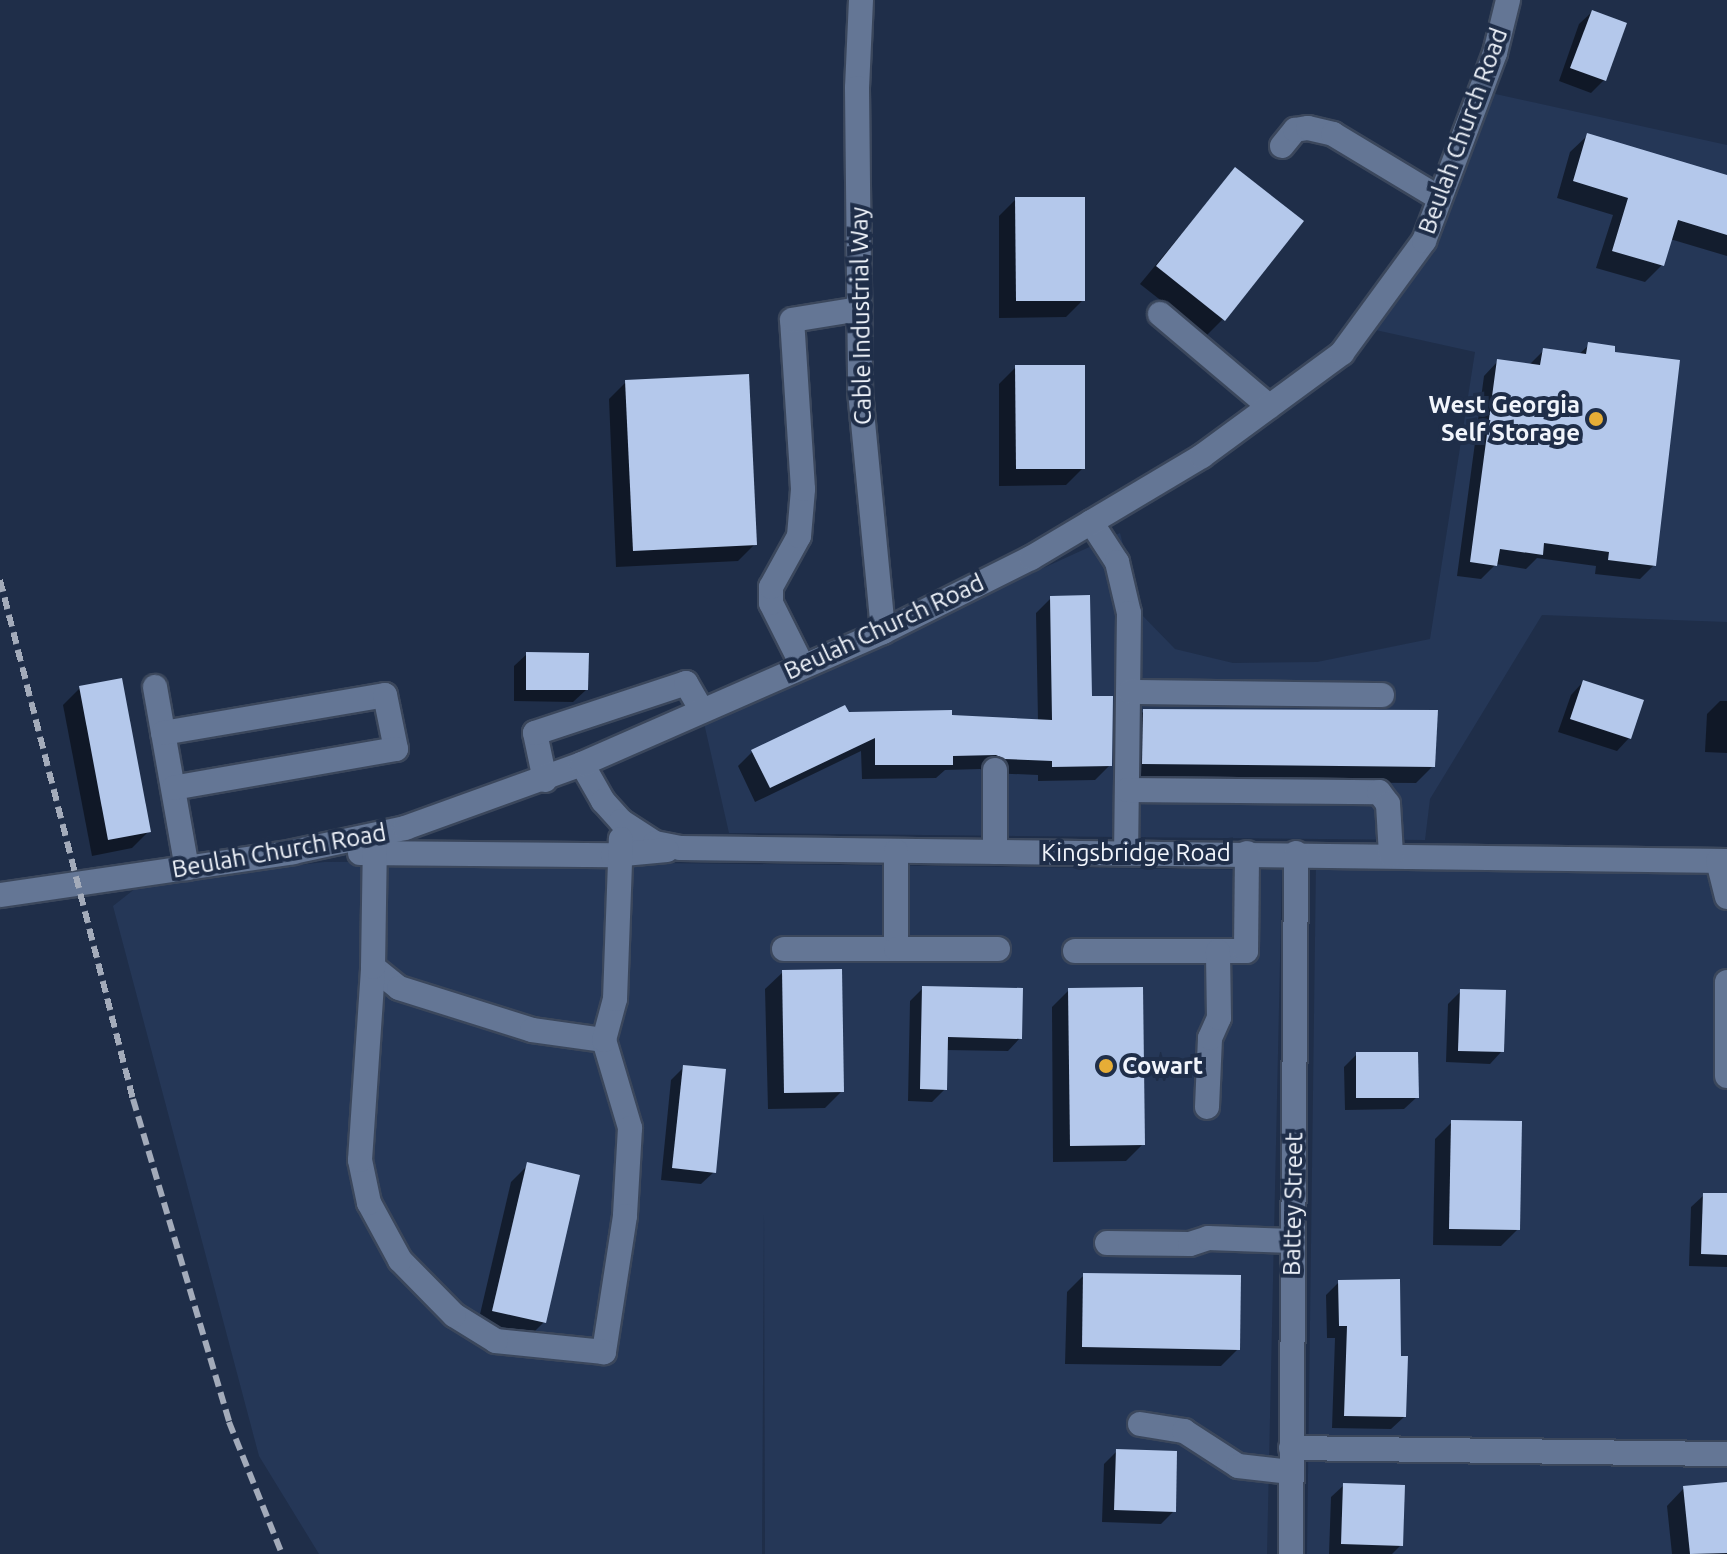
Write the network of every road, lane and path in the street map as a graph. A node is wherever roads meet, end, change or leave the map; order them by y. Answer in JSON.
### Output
{"nodes":[{"id":1,"x":861,"y":0,"type":"edge"},
{"id":2,"x":1508,"y":0,"type":"edge"},
{"id":3,"x":1282,"y":146,"type":"dead end"},
{"id":4,"x":1439,"y":198,"type":"junction"},
{"id":5,"x":859,"y":309,"type":"junction"},
{"id":6,"x":1160,"y":314,"type":"dead end"},
{"id":7,"x":1269,"y":406,"type":"junction"},
{"id":8,"x":1091,"y":522,"type":"junction"},
{"id":9,"x":883,"y":632,"type":"junction"},
{"id":10,"x":802,"y":665,"type":"junction"},
{"id":11,"x":155,"y":687,"type":"dead end"},
{"id":12,"x":1130,"y":692,"type":"junction"},
{"id":13,"x":1382,"y":695,"type":"dead end"},
{"id":14,"x":701,"y":709,"type":"junction"},
{"id":15,"x":163,"y":733,"type":"junction"},
{"id":16,"x":582,"y":764,"type":"junction"},
{"id":17,"x":995,"y":770,"type":"dead end"},
{"id":18,"x":545,"y":780,"type":"junction"},
{"id":19,"x":173,"y":788,"type":"junction"},
{"id":20,"x":1127,"y":790,"type":"junction"},
{"id":21,"x":621,"y":821,"type":"junction"},
{"id":22,"x":375,"y":844,"type":"junction"},
{"id":23,"x":681,"y":848,"type":"junction"},
{"id":24,"x":896,"y":851,"type":"junction"},
{"id":25,"x":995,"y":852,"type":"junction"},
{"id":26,"x":1126,"y":853,"type":"junction"},
{"id":27,"x":1247,"y":853,"type":"junction"},
{"id":28,"x":1296,"y":853,"type":"junction"},
{"id":29,"x":621,"y":854,"type":"junction"},
{"id":30,"x":1391,"y":855,"type":"junction"},
{"id":31,"x":1723,"y":861,"type":"edge"},
{"id":32,"x":187,"y":868,"type":"junction"},
{"id":33,"x":0,"y":895,"type":"edge"},
{"id":34,"x":1727,"y":897,"type":"edge"},
{"id":35,"x":784,"y":949,"type":"dead end"},
{"id":36,"x":896,"y":949,"type":"junction"},
{"id":37,"x":998,"y":949,"type":"dead end"},
{"id":38,"x":1075,"y":951,"type":"dead end"},
{"id":39,"x":1218,"y":951,"type":"junction"},
{"id":40,"x":373,"y":967,"type":"junction"},
{"id":41,"x":1727,"y":982,"type":"edge"},
{"id":42,"x":604,"y":1040,"type":"junction"},
{"id":43,"x":1727,"y":1076,"type":"edge"},
{"id":44,"x":1207,"y":1107,"type":"dead end"},
{"id":45,"x":1292,"y":1241,"type":"junction"},
{"id":46,"x":1107,"y":1243,"type":"dead end"},
{"id":47,"x":1140,"y":1424,"type":"dead end"},
{"id":48,"x":1727,"y":1454,"type":"edge"},
{"id":49,"x":1291,"y":1460,"type":"junction"},
{"id":50,"x":1291,"y":1554,"type":"edge"}],
"edges":[{"from":1,"to":5,"type":"street","name":"Cable Industrial Way"},
{"from":2,"to":4,"type":"street","name":"Beulah Church Road"},
{"from":3,"to":4,"type":"street"},
{"from":4,"to":7,"type":"street","name":"Beulah Church Road"},
{"from":5,"to":9,"type":"street","name":"Cable Industrial Way"},
{"from":5,"to":10,"type":"street"},
{"from":6,"to":7,"type":"street"},
{"from":7,"to":8,"type":"street","name":"Beulah Church Road"},
{"from":8,"to":9,"type":"street","name":"Beulah Church Road"},
{"from":8,"to":12,"type":"street"},
{"from":9,"to":10,"type":"street","name":"Beulah Church Road"},
{"from":10,"to":14,"type":"street","name":"Beulah Church Road"},
{"from":11,"to":15,"type":"street"},
{"from":12,"to":13,"type":"street"},
{"from":12,"to":20,"type":"street"},
{"from":14,"to":16,"type":"street","name":"Beulah Church Road"},
{"from":14,"to":18,"type":"street"},
{"from":15,"to":19,"type":"street"},
{"from":15,"to":19,"type":"street"},
{"from":16,"to":18,"type":"street","name":"Beulah Church Road"},
{"from":16,"to":21,"type":"street","name":"Kingsbridge Road"},
{"from":17,"to":25,"type":"street"},
{"from":18,"to":22,"type":"street","name":"Beulah Church Road"},
{"from":19,"to":32,"type":"street"},
{"from":20,"to":26,"type":"street"},
{"from":20,"to":30,"type":"street"},
{"from":21,"to":23,"type":"street","name":"Kingsbridge Road"},
{"from":21,"to":29,"type":"street"},
{"from":22,"to":29,"type":"street"},
{"from":22,"to":32,"type":"street","name":"Beulah Church Road"},
{"from":22,"to":40,"type":"street"},
{"from":23,"to":24,"type":"street","name":"Kingsbridge Road"},
{"from":23,"to":29,"type":"street"},
{"from":24,"to":25,"type":"street","name":"Kingsbridge Road"},
{"from":24,"to":36,"type":"street"},
{"from":25,"to":26,"type":"street","name":"Kingsbridge Road"},
{"from":26,"to":27,"type":"street","name":"Kingsbridge Road"},
{"from":27,"to":28,"type":"street","name":"Kingsbridge Road"},
{"from":27,"to":39,"type":"street"},
{"from":28,"to":30,"type":"street","name":"Kingsbridge Road"},
{"from":28,"to":45,"type":"street","name":"Battey Street"},
{"from":29,"to":42,"type":"street"},
{"from":30,"to":31,"type":"street","name":"Kingsbridge Road"},
{"from":31,"to":34,"type":"street"},
{"from":32,"to":33,"type":"street","name":"Beulah Church Road"},
{"from":35,"to":36,"type":"street"},
{"from":36,"to":37,"type":"street"},
{"from":38,"to":39,"type":"street"},
{"from":39,"to":44,"type":"street"},
{"from":40,"to":42,"type":"street"},
{"from":40,"to":42,"type":"street"},
{"from":41,"to":43,"type":"street"},
{"from":45,"to":46,"type":"street"},
{"from":45,"to":49,"type":"street","name":"Battey Street"},
{"from":47,"to":49,"type":"street"},
{"from":48,"to":49,"type":"street"},
{"from":49,"to":50,"type":"street","name":"Battey Street"}]}
